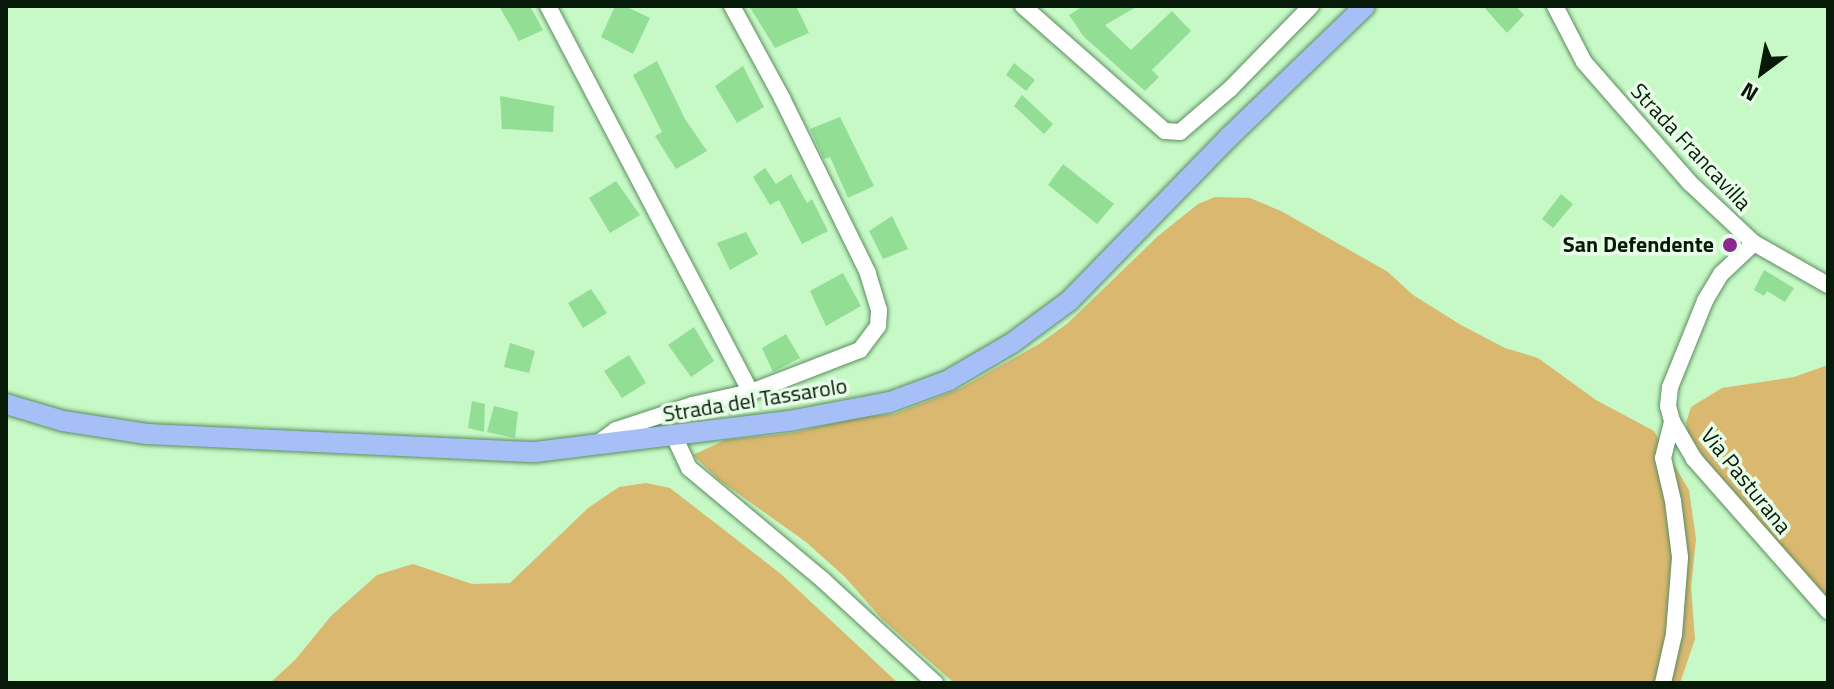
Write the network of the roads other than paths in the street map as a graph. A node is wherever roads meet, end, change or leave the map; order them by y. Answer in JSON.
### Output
{"nodes":[{"id":1,"x":548,"y":6,"type":"edge"},
{"id":2,"x":732,"y":6,"type":"edge"},
{"id":3,"x":1023,"y":6,"type":"edge"},
{"id":4,"x":1311,"y":6,"type":"edge"},
{"id":5,"x":1365,"y":6,"type":"edge"},
{"id":6,"x":1555,"y":6,"type":"edge"},
{"id":7,"x":1754,"y":243,"type":"junction"},
{"id":8,"x":1828,"y":285,"type":"edge"},
{"id":9,"x":751,"y":392,"type":"junction"},
{"id":10,"x":6,"y":404,"type":"edge"},
{"id":11,"x":1672,"y":421,"type":"junction"},
{"id":12,"x":674,"y":436,"type":"junction"},
{"id":13,"x":593,"y":447,"type":"junction"},
{"id":14,"x":1828,"y":611,"type":"edge"},
{"id":15,"x":935,"y":683,"type":"edge"},
{"id":16,"x":1663,"y":683,"type":"edge"}],
"edges":[{"from":1,"to":9,"type":"street"},
{"from":2,"to":9,"type":"street"},
{"from":3,"to":4,"type":"street"},
{"from":5,"to":12,"type":"main road","name":"Strada del Tassarolo"},
{"from":6,"to":7,"type":"street","name":"Strada Francavilla"},
{"from":7,"to":8,"type":"street","name":"Strada Francavilla"},
{"from":7,"to":11,"type":"street","name":"Via Pasturana"},
{"from":9,"to":13,"type":"street"},
{"from":10,"to":13,"type":"main road","name":"Strada del Tassarolo"},
{"from":11,"to":14,"type":"street","name":"Via Pasturana"},
{"from":11,"to":16,"type":"street"},
{"from":12,"to":13,"type":"main road","name":"Strada del Tassarolo"},
{"from":12,"to":15,"type":"street"}]}
